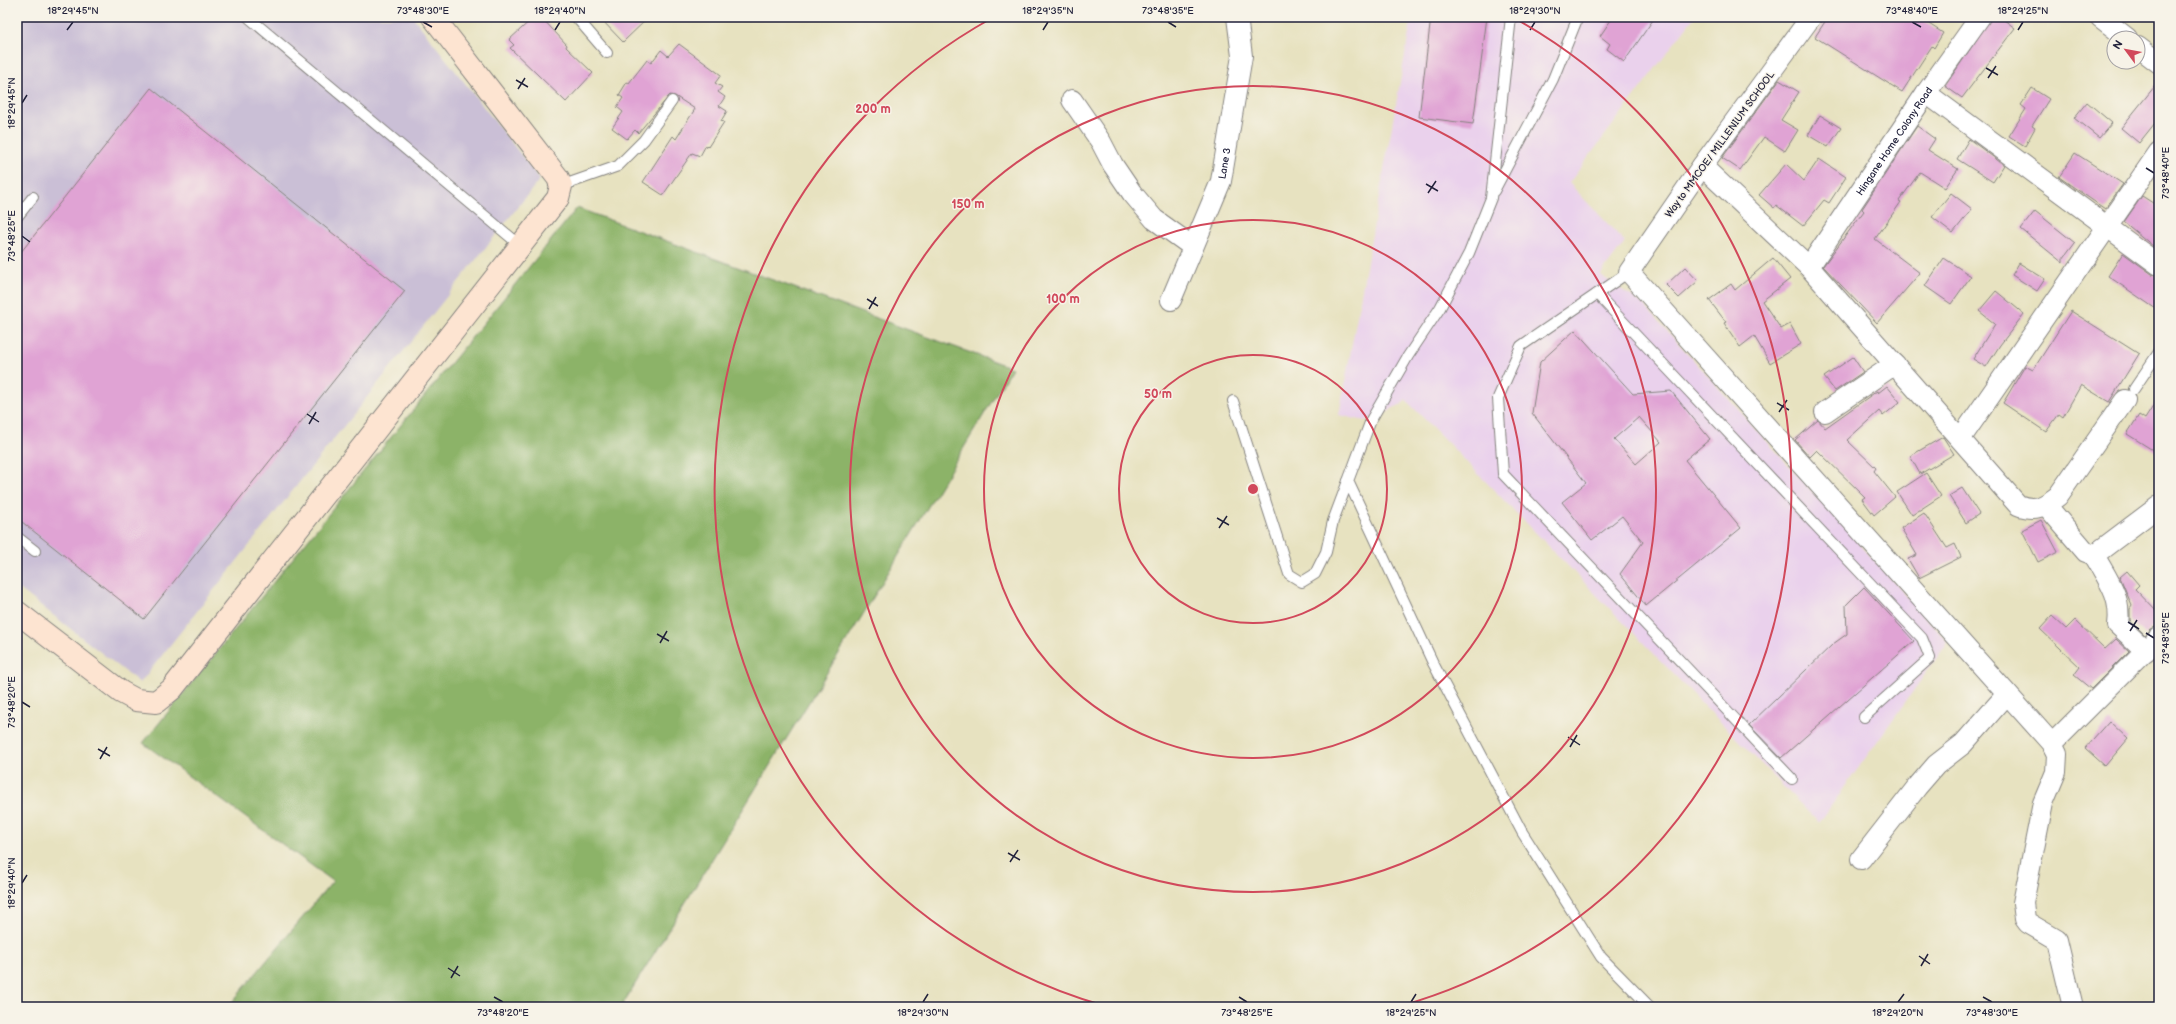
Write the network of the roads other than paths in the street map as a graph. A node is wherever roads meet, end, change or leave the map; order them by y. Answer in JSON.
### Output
{"nodes":[{"id":1,"x":248,"y":17,"type":"edge"},
{"id":2,"x":433,"y":17,"type":"edge"},
{"id":3,"x":576,"y":17,"type":"edge"},
{"id":4,"x":1237,"y":17,"type":"edge"},
{"id":5,"x":1511,"y":17,"type":"edge"},
{"id":6,"x":1578,"y":17,"type":"edge"},
{"id":7,"x":1980,"y":17,"type":"edge"},
{"id":8,"x":2100,"y":17,"type":"edge"},
{"id":9,"x":1804,"y":19,"type":"edge"},
{"id":10,"x":2117,"y":30,"type":"edge"},
{"id":11,"x":607,"y":53,"type":"dead end"},
{"id":12,"x":2146,"y":53,"type":"edge"},
{"id":13,"x":2159,"y":63,"type":"edge"},
{"id":14,"x":1926,"y":93,"type":"junction"},
{"id":15,"x":1072,"y":100,"type":"dead end"},
{"id":16,"x":672,"y":101,"type":"dead end"},
{"id":17,"x":2159,"y":152,"type":"edge"},
{"id":18,"x":1702,"y":166,"type":"junction"},
{"id":19,"x":561,"y":186,"type":"junction"},
{"id":20,"x":33,"y":197,"type":"dead end"},
{"id":21,"x":1491,"y":198,"type":"junction"},
{"id":22,"x":17,"y":217,"type":"edge"},
{"id":23,"x":2108,"y":225,"type":"junction"},
{"id":24,"x":521,"y":246,"type":"junction"},
{"id":25,"x":1194,"y":247,"type":"junction"},
{"id":26,"x":2159,"y":265,"type":"edge"},
{"id":27,"x":1809,"y":267,"type":"junction"},
{"id":28,"x":1629,"y":272,"type":"junction"},
{"id":29,"x":1597,"y":294,"type":"junction"},
{"id":30,"x":1171,"y":300,"type":"dead end"},
{"id":31,"x":2159,"y":352,"type":"edge"},
{"id":32,"x":1895,"y":364,"type":"junction"},
{"id":33,"x":2129,"y":394,"type":"joint"},
{"id":34,"x":1234,"y":401,"type":"dead end"},
{"id":35,"x":1825,"y":412,"type":"dead end"},
{"id":36,"x":1961,"y":438,"type":"junction"},
{"id":37,"x":1348,"y":481,"type":"junction"},
{"id":38,"x":2046,"y":505,"type":"junction"},
{"id":39,"x":2159,"y":506,"type":"edge"},
{"id":40,"x":17,"y":537,"type":"edge"},
{"id":41,"x":35,"y":551,"type":"dead end"},
{"id":42,"x":2094,"y":555,"type":"junction"},
{"id":43,"x":17,"y":612,"type":"edge"},
{"id":44,"x":2152,"y":644,"type":"edge"},
{"id":45,"x":2007,"y":694,"type":"junction"},
{"id":46,"x":1864,"y":717,"type":"dead end"},
{"id":47,"x":2052,"y":744,"type":"junction"},
{"id":48,"x":1792,"y":779,"type":"dead end"},
{"id":49,"x":1861,"y":859,"type":"dead end"},
{"id":50,"x":1650,"y":1007,"type":"edge"},
{"id":51,"x":2073,"y":1007,"type":"edge"}],
"edges":[{"from":1,"to":24,"type":"lane"},
{"from":2,"to":19,"type":"street"},
{"from":3,"to":11,"type":"lane"},
{"from":4,"to":25,"type":"street","name":"Lane 3"},
{"from":5,"to":21,"type":"lane"},
{"from":6,"to":21,"type":"lane"},
{"from":7,"to":14,"type":"street","name":"Hingane Home Colony Road"},
{"from":8,"to":10,"type":"street"},
{"from":9,"to":18,"type":"street","name":"Way to MMCOE/ MILLENIUM SCHOOL"},
{"from":12,"to":13,"type":"street"},
{"from":14,"to":23,"type":"street"},
{"from":14,"to":27,"type":"street","name":"Hingane Home Colony Road"},
{"from":15,"to":25,"type":"street"},
{"from":16,"to":19,"type":"lane"},
{"from":17,"to":23,"type":"street"},
{"from":18,"to":27,"type":"street"},
{"from":18,"to":28,"type":"street","name":"Way to MMCOE/ MILLENIUM SCHOOL"},
{"from":19,"to":24,"type":"street"},
{"from":20,"to":22,"type":"lane"},
{"from":21,"to":37,"type":"lane"},
{"from":23,"to":26,"type":"street"},
{"from":23,"to":36,"type":"street"},
{"from":24,"to":43,"type":"street"},
{"from":25,"to":30,"type":"street","name":"Lane 3"},
{"from":27,"to":32,"type":"street"},
{"from":28,"to":29,"type":"lane"},
{"from":28,"to":45,"type":"street"},
{"from":29,"to":46,"type":"lane"},
{"from":29,"to":48,"type":"lane"},
{"from":31,"to":33,"type":"lane"},
{"from":32,"to":35,"type":"street"},
{"from":32,"to":36,"type":"street"},
{"from":33,"to":38,"type":"street"},
{"from":34,"to":37,"type":"lane"},
{"from":36,"to":38,"type":"street"},
{"from":37,"to":50,"type":"lane"},
{"from":38,"to":42,"type":"street"},
{"from":39,"to":42,"type":"street"},
{"from":40,"to":41,"type":"lane"},
{"from":42,"to":44,"type":"street"},
{"from":44,"to":47,"type":"street"},
{"from":45,"to":47,"type":"street"},
{"from":45,"to":49,"type":"street"},
{"from":47,"to":51,"type":"street"}]}
